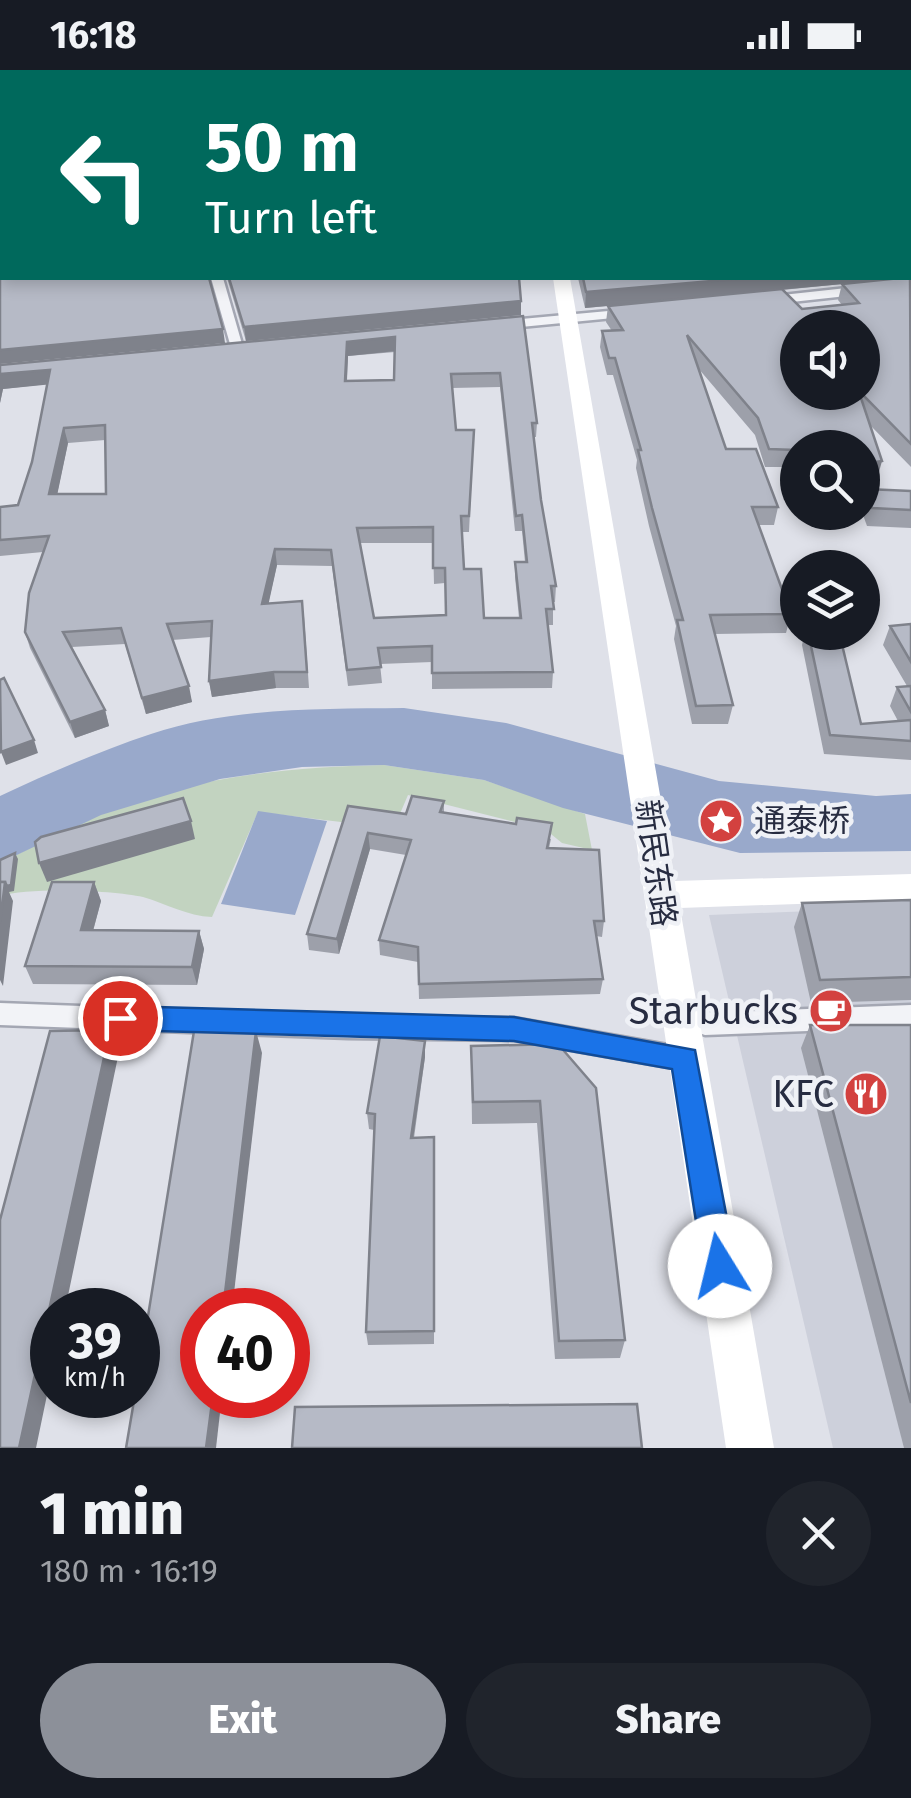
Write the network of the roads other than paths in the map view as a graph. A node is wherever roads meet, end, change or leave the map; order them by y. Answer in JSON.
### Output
{"nodes":[{"id":1,"x":218,"y":280,"type":"edge"},
{"id":2,"x":561,"y":280,"type":"edge"},
{"id":3,"x":911,"y":286,"type":"edge"},
{"id":4,"x":746,"y":302,"type":"edge"},
{"id":5,"x":637,"y":313,"type":"edge"},
{"id":6,"x":568,"y":318,"type":"junction"},
{"id":7,"x":490,"y":326,"type":"edge"},
{"id":8,"x":258,"y":349,"type":"edge"},
{"id":9,"x":238,"y":351,"type":"junction"},
{"id":10,"x":218,"y":352,"type":"edge"},
{"id":11,"x":658,"y":879,"type":"junction"},
{"id":12,"x":911,"y":887,"type":"edge"},
{"id":13,"x":0,"y":1014,"type":"edge"},
{"id":14,"x":911,"y":1016,"type":"edge"},
{"id":15,"x":705,"y":1024,"type":"dead end"},
{"id":16,"x":685,"y":1059,"type":"junction"},
{"id":17,"x":750,"y":1448,"type":"edge"}],
"edges":[{"from":1,"to":9,"type":"street"},
{"from":2,"to":6,"type":"street","name":"新民东路"},
{"from":3,"to":4,"type":"street"},
{"from":5,"to":6,"type":"street"},
{"from":6,"to":7,"type":"street"},
{"from":6,"to":11,"type":"street","name":"新民东路"},
{"from":8,"to":9,"type":"street"},
{"from":9,"to":10,"type":"street"},
{"from":11,"to":12,"type":"street"},
{"from":11,"to":16,"type":"street","name":"新民东路"},
{"from":13,"to":16,"type":"street"},
{"from":14,"to":15,"type":"street"},
{"from":16,"to":17,"type":"street","name":"新民东路"}]}
